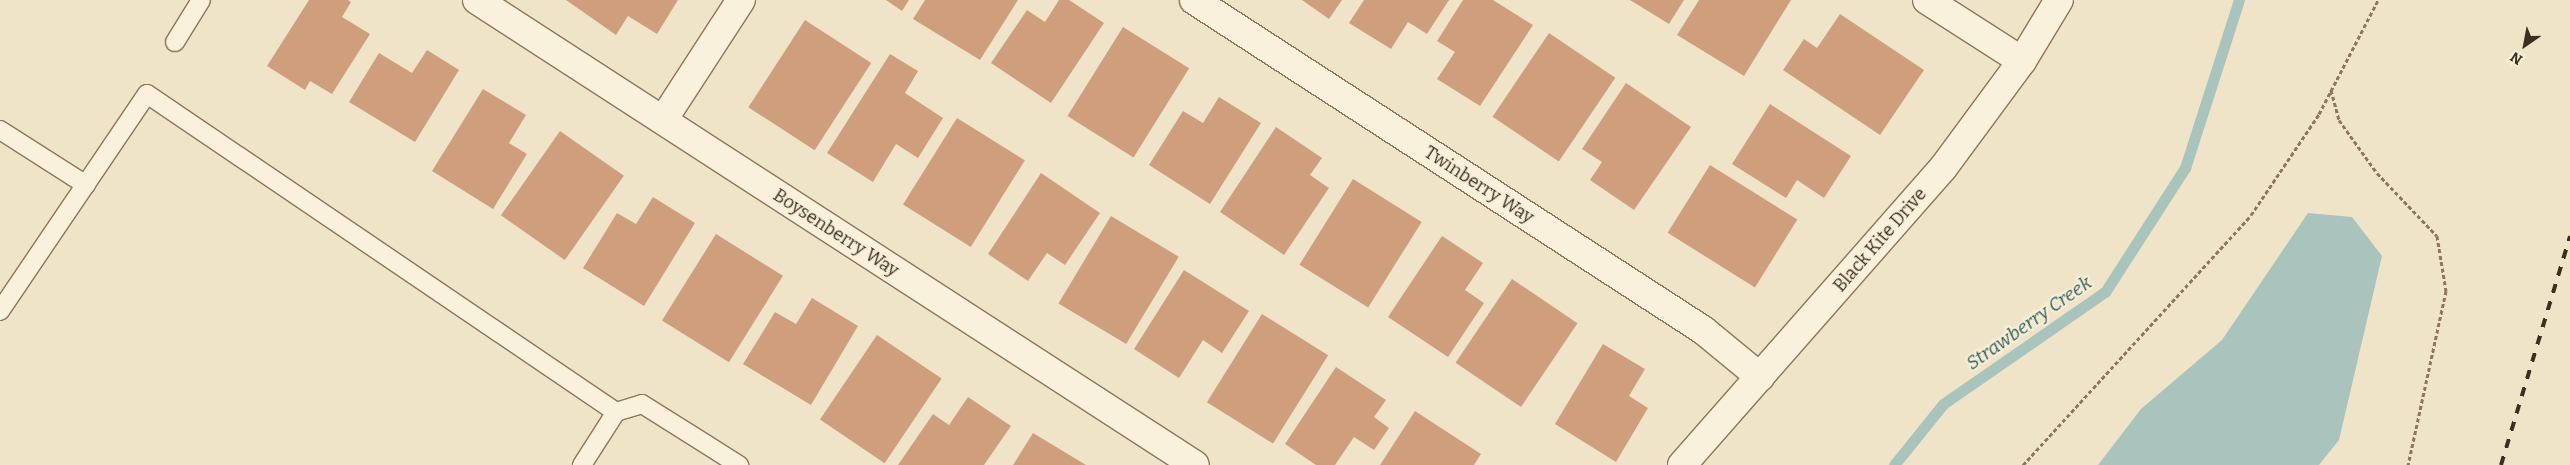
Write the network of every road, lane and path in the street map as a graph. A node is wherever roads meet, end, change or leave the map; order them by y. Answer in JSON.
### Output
{"nodes":[{"id":1,"x":201,"y":0,"type":"edge"},
{"id":2,"x":477,"y":0,"type":"edge"},
{"id":3,"x":741,"y":0,"type":"edge"},
{"id":4,"x":1194,"y":0,"type":"edge"},
{"id":5,"x":1927,"y":0,"type":"edge"},
{"id":6,"x":2059,"y":0,"type":"edge"},
{"id":7,"x":2378,"y":0,"type":"edge"},
{"id":8,"x":175,"y":42,"type":"dead end"},
{"id":9,"x":2022,"y":61,"type":"junction"},
{"id":10,"x":2331,"y":89,"type":"junction"},
{"id":11,"x":663,"y":120,"type":"junction"},
{"id":12,"x":0,"y":130,"type":"edge"},
{"id":13,"x":86,"y":185,"type":"junction"},
{"id":14,"x":0,"y":311,"type":"edge"},
{"id":15,"x":1760,"y":377,"type":"junction"},
{"id":16,"x":616,"y":412,"type":"junction"},
{"id":17,"x":582,"y":465,"type":"edge"},
{"id":18,"x":738,"y":465,"type":"edge"},
{"id":19,"x":1195,"y":465,"type":"edge"},
{"id":20,"x":1682,"y":465,"type":"edge"},
{"id":21,"x":2023,"y":465,"type":"edge"},
{"id":22,"x":2408,"y":465,"type":"edge"}],
"edges":[{"from":1,"to":8,"type":"lane"},
{"from":2,"to":11,"type":"street","name":"Boysenberry Way"},
{"from":3,"to":11,"type":"street"},
{"from":4,"to":15,"type":"street","name":"Twinberry Way"},
{"from":5,"to":9,"type":"street"},
{"from":6,"to":9,"type":"street","name":"Black Kite Drive"},
{"from":7,"to":10,"type":"path"},
{"from":9,"to":15,"type":"street","name":"Black Kite Drive"},
{"from":10,"to":21,"type":"path"},
{"from":10,"to":22,"type":"path"},
{"from":11,"to":19,"type":"street","name":"Boysenberry Way"},
{"from":12,"to":13,"type":"lane"},
{"from":13,"to":14,"type":"lane"},
{"from":13,"to":16,"type":"lane"},
{"from":15,"to":20,"type":"street","name":"Black Kite Drive"},
{"from":16,"to":17,"type":"lane"},
{"from":16,"to":18,"type":"lane"}]}
